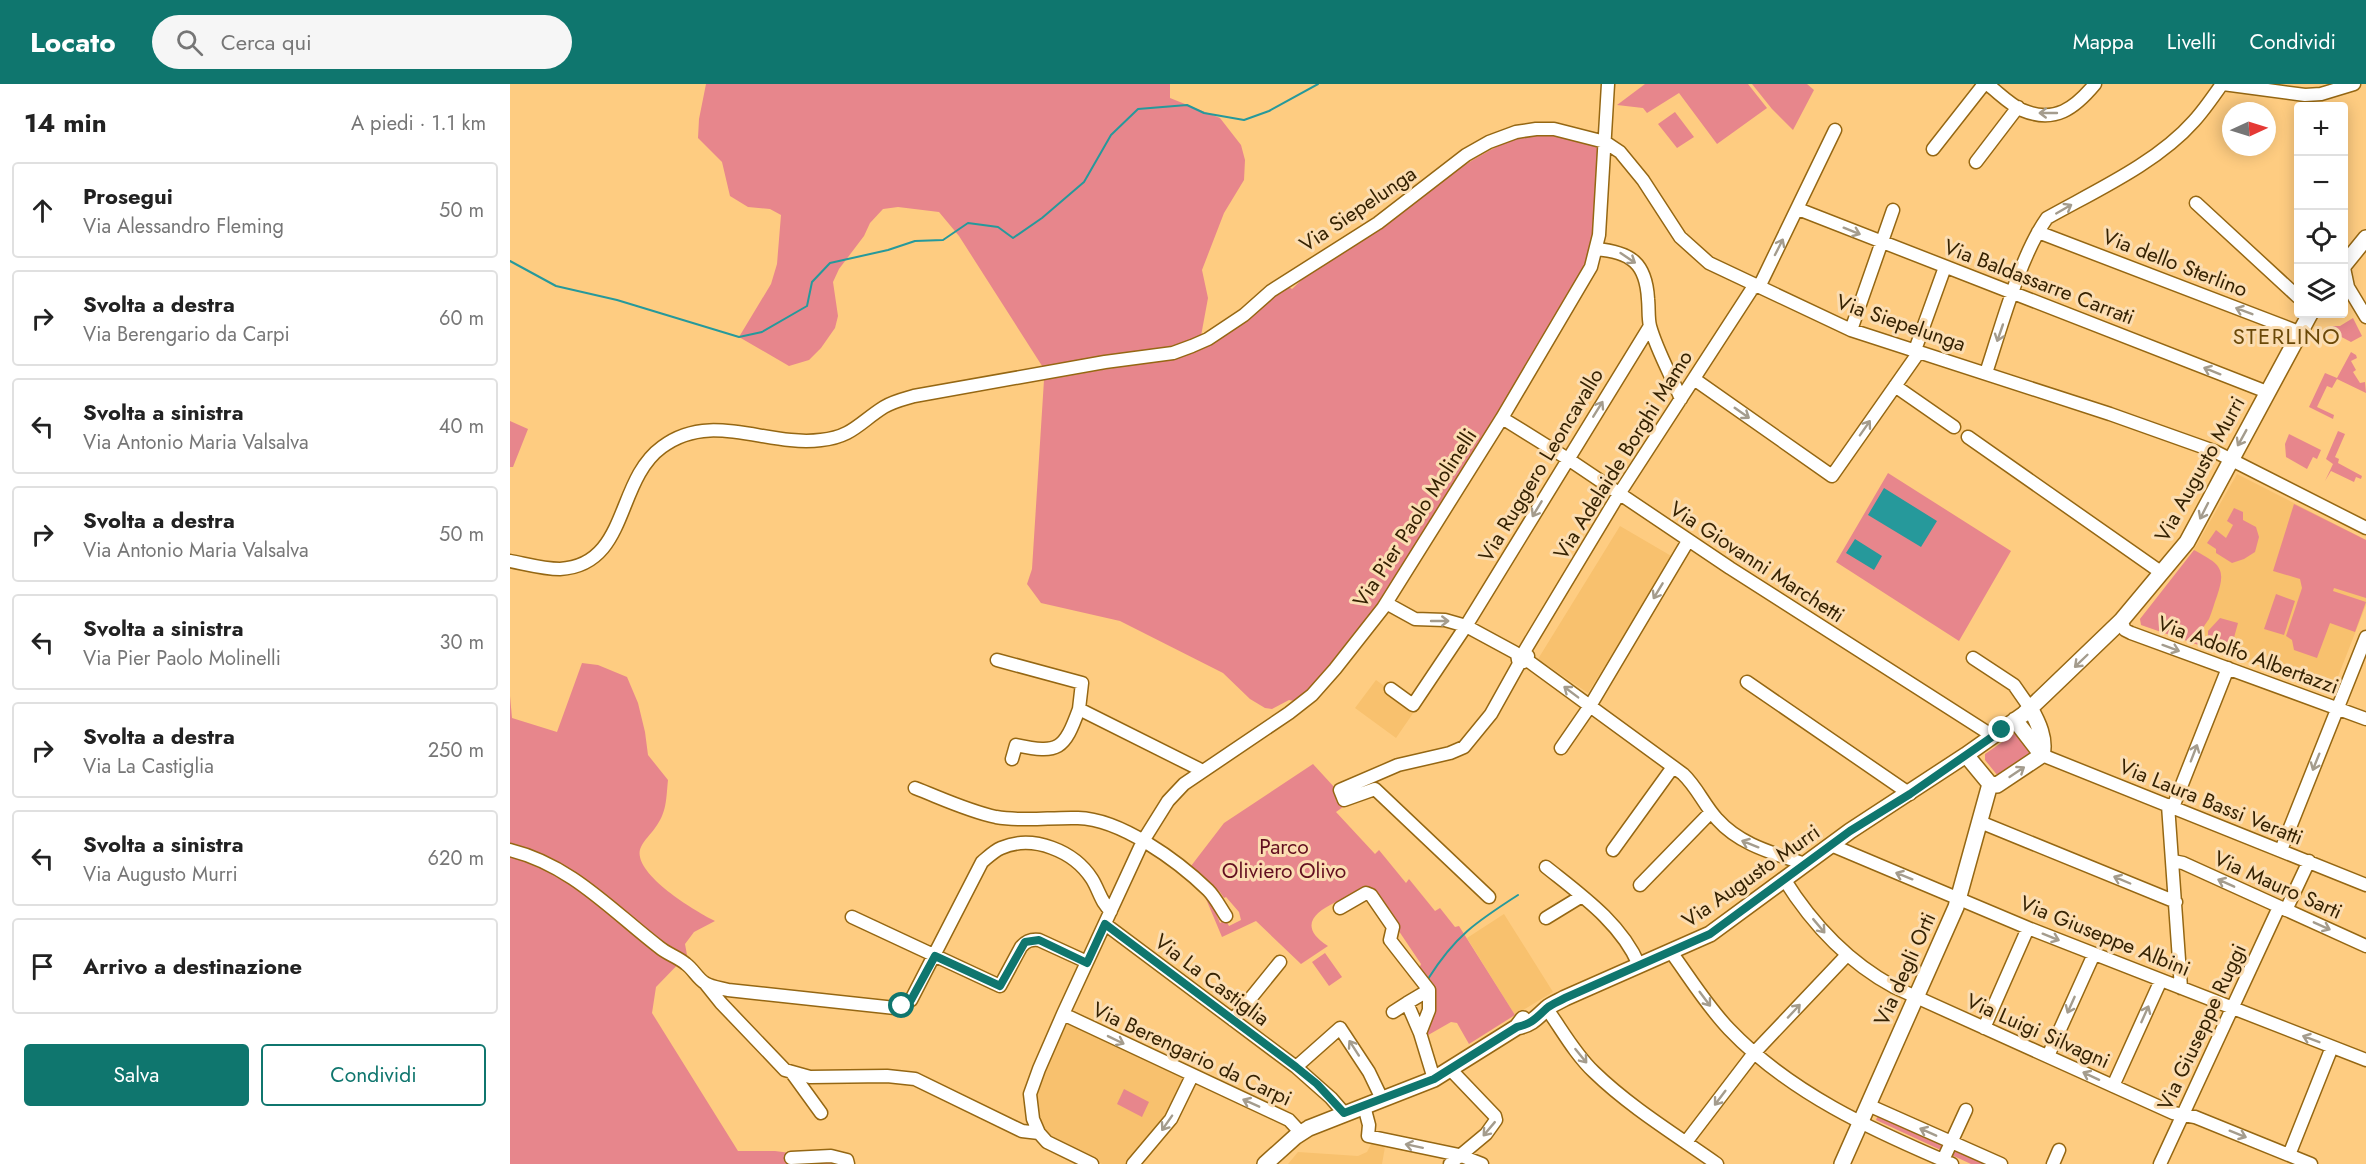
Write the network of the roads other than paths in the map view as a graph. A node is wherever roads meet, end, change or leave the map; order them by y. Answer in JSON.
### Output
{"nodes":[{"id":1,"x":1608,"y":84,"type":"edge"},
{"id":2,"x":1986,"y":84,"type":"edge"},
{"id":3,"x":2095,"y":84,"type":"edge"},
{"id":4,"x":2222,"y":84,"type":"edge"},
{"id":5,"x":2354,"y":84,"type":"edge"},
{"id":6,"x":2243,"y":85,"type":"edge"},
{"id":7,"x":2018,"y":107,"type":"junction"},
{"id":8,"x":1836,"y":130,"type":"dead end"},
{"id":9,"x":1605,"y":142,"type":"junction"},
{"id":10,"x":1933,"y":149,"type":"dead end"},
{"id":11,"x":1976,"y":162,"type":"dead end"},
{"id":12,"x":2196,"y":203,"type":"dead end"},
{"id":13,"x":1798,"y":209,"type":"junction"},
{"id":14,"x":1893,"y":210,"type":"dead end"},
{"id":15,"x":2038,"y":232,"type":"junction"},
{"id":16,"x":2366,"y":238,"type":"edge"},
{"id":17,"x":1883,"y":243,"type":"junction"},
{"id":18,"x":1596,"y":249,"type":"junction"},
{"id":19,"x":2345,"y":264,"type":"edge"},
{"id":20,"x":1945,"y":267,"type":"junction"},
{"id":21,"x":1760,"y":285,"type":"junction"},
{"id":22,"x":2013,"y":292,"type":"junction"},
{"id":23,"x":2294,"y":293,"type":"edge"},
{"id":24,"x":2349,"y":299,"type":"edge"},
{"id":25,"x":2366,"y":317,"type":"edge"},
{"id":26,"x":2308,"y":318,"type":"edge"},
{"id":27,"x":1650,"y":326,"type":"junction"},
{"id":28,"x":1851,"y":330,"type":"junction"},
{"id":29,"x":2299,"y":332,"type":"junction"},
{"id":30,"x":1917,"y":351,"type":"junction"},
{"id":31,"x":1986,"y":373,"type":"junction"},
{"id":32,"x":1694,"y":379,"type":"junction"},
{"id":33,"x":1895,"y":386,"type":"junction"},
{"id":34,"x":2267,"y":392,"type":"junction"},
{"id":35,"x":1681,"y":399,"type":"junction"},
{"id":36,"x":1502,"y":418,"type":"junction"},
{"id":37,"x":1954,"y":427,"type":"dead end"},
{"id":38,"x":1968,"y":437,"type":"dead end"},
{"id":39,"x":1568,"y":459,"type":"junction"},
{"id":40,"x":2231,"y":459,"type":"junction"},
{"id":41,"x":1619,"y":495,"type":"junction"},
{"id":42,"x":2366,"y":528,"type":"edge"},
{"id":43,"x":1688,"y":541,"type":"junction"},
{"id":44,"x":510,"y":561,"type":"edge"},
{"id":45,"x":2162,"y":573,"type":"junction"},
{"id":46,"x":1386,"y":603,"type":"junction"},
{"id":47,"x":2121,"y":621,"type":"junction"},
{"id":48,"x":1466,"y":626,"type":"junction"},
{"id":49,"x":2366,"y":637,"type":"edge"},
{"id":50,"x":1522,"y":657,"type":"junction"},
{"id":51,"x":1973,"y":658,"type":"dead end"},
{"id":52,"x":997,"y":660,"type":"dead end"},
{"id":53,"x":2228,"y":668,"type":"junction"},
{"id":54,"x":1747,"y":682,"type":"dead end"},
{"id":55,"x":1390,"y":689,"type":"dead end"},
{"id":56,"x":1590,"y":706,"type":"junction"},
{"id":57,"x":2030,"y":708,"type":"junction"},
{"id":58,"x":2338,"y":708,"type":"junction"},
{"id":59,"x":1078,"y":709,"type":"junction"},
{"id":60,"x":2366,"y":719,"type":"edge"},
{"id":61,"x":2015,"y":720,"type":"junction"},
{"id":62,"x":1993,"y":736,"type":"junction"},
{"id":63,"x":1561,"y":748,"type":"dead end"},
{"id":64,"x":1966,"y":755,"type":"junction"},
{"id":65,"x":2042,"y":755,"type":"junction"},
{"id":66,"x":1012,"y":759,"type":"dead end"},
{"id":67,"x":1673,"y":767,"type":"junction"},
{"id":68,"x":1203,"y":771,"type":"junction"},
{"id":69,"x":1990,"y":784,"type":"junction"},
{"id":70,"x":915,"y":788,"type":"dead end"},
{"id":71,"x":1910,"y":794,"type":"junction"},
{"id":72,"x":2171,"y":806,"type":"junction"},
{"id":73,"x":1711,"y":812,"type":"junction"},
{"id":74,"x":1021,"y":820,"type":"junction"},
{"id":75,"x":1980,"y":822,"type":"junction"},
{"id":76,"x":1143,"y":841,"type":"junction"},
{"id":77,"x":1024,"y":843,"type":"junction"},
{"id":78,"x":1831,"y":845,"type":"junction"},
{"id":79,"x":510,"y":850,"type":"edge"},
{"id":80,"x":1614,"y":850,"type":"dead end"},
{"id":81,"x":2281,"y":850,"type":"junction"},
{"id":82,"x":2173,"y":861,"type":"junction"},
{"id":83,"x":2309,"y":861,"type":"junction"},
{"id":84,"x":1805,"y":864,"type":"junction"},
{"id":85,"x":1546,"y":867,"type":"dead end"},
{"id":86,"x":1784,"y":879,"type":"junction"},
{"id":87,"x":1640,"y":885,"type":"dead end"},
{"id":88,"x":2366,"y":885,"type":"edge"},
{"id":89,"x":1582,"y":896,"type":"junction"},
{"id":90,"x":1489,"y":897,"type":"dead end"},
{"id":91,"x":1959,"y":898,"type":"junction"},
{"id":92,"x":2176,"y":902,"type":"junction"},
{"id":93,"x":1340,"y":908,"type":"dead end"},
{"id":94,"x":2283,"y":908,"type":"junction"},
{"id":95,"x":1111,"y":911,"type":"junction"},
{"id":96,"x":1226,"y":916,"type":"dead end"},
{"id":97,"x":852,"y":917,"type":"dead end"},
{"id":98,"x":1546,"y":918,"type":"dead end"},
{"id":99,"x":1105,"y":924,"type":"junction"},
{"id":100,"x":2028,"y":928,"type":"junction"},
{"id":101,"x":2366,"y":946,"type":"edge"},
{"id":102,"x":1671,"y":952,"type":"junction"},
{"id":103,"x":2094,"y":954,"type":"junction"},
{"id":104,"x":1847,"y":955,"type":"junction"},
{"id":105,"x":935,"y":956,"type":"junction"},
{"id":106,"x":1281,"y":962,"type":"dead end"},
{"id":107,"x":1087,"y":963,"type":"junction"},
{"id":108,"x":1640,"y":965,"type":"junction"},
{"id":109,"x":2161,"y":980,"type":"junction"},
{"id":110,"x":705,"y":983,"type":"junction"},
{"id":111,"x":2181,"y":988,"type":"junction"},
{"id":112,"x":1429,"y":990,"type":"junction"},
{"id":113,"x":1916,"y":998,"type":"junction"},
{"id":114,"x":1407,"y":1003,"type":"junction"},
{"id":115,"x":2232,"y":1008,"type":"junction"},
{"id":116,"x":1547,"y":1009,"type":"junction"},
{"id":117,"x":1393,"y":1012,"type":"dead end"},
{"id":118,"x":1063,"y":1014,"type":"junction"},
{"id":119,"x":1233,"y":1020,"type":"junction"},
{"id":120,"x":1984,"y":1028,"type":"junction"},
{"id":121,"x":1420,"y":1033,"type":"junction"},
{"id":122,"x":2332,"y":1047,"type":"junction"},
{"id":123,"x":1754,"y":1053,"type":"junction"},
{"id":124,"x":2048,"y":1056,"type":"junction"},
{"id":125,"x":2366,"y":1060,"type":"edge"},
{"id":126,"x":1296,"y":1067,"type":"junction"},
{"id":127,"x":1451,"y":1070,"type":"junction"},
{"id":128,"x":792,"y":1073,"type":"junction"},
{"id":129,"x":1192,"y":1076,"type":"junction"},
{"id":130,"x":1434,"y":1079,"type":"junction"},
{"id":131,"x":2113,"y":1086,"type":"junction"},
{"id":132,"x":1382,"y":1099,"type":"junction"},
{"id":133,"x":1868,"y":1105,"type":"junction"},
{"id":134,"x":1364,"y":1106,"type":"junction"},
{"id":135,"x":1965,"y":1110,"type":"dead end"},
{"id":136,"x":822,"y":1113,"type":"dead end"},
{"id":137,"x":1344,"y":1113,"type":"junction"},
{"id":138,"x":2183,"y":1115,"type":"junction"},
{"id":139,"x":1860,"y":1121,"type":"junction"},
{"id":140,"x":1301,"y":1132,"type":"junction"},
{"id":141,"x":1039,"y":1133,"type":"junction"},
{"id":142,"x":1686,"y":1142,"type":"junction"},
{"id":143,"x":1950,"y":1142,"type":"junction"},
{"id":144,"x":2059,"y":1150,"type":"dead end"},
{"id":145,"x":2289,"y":1155,"type":"junction"},
{"id":146,"x":791,"y":1158,"type":"dead end"},
{"id":147,"x":1278,"y":1158,"type":"edge"},
{"id":148,"x":1454,"y":1160,"type":"edge"},
{"id":149,"x":848,"y":1162,"type":"edge"},
{"id":150,"x":1948,"y":1163,"type":"edge"},
{"id":151,"x":1092,"y":1164,"type":"edge"},
{"id":152,"x":1133,"y":1164,"type":"edge"},
{"id":153,"x":1265,"y":1164,"type":"edge"},
{"id":154,"x":1482,"y":1164,"type":"edge"},
{"id":155,"x":1717,"y":1164,"type":"edge"},
{"id":156,"x":1842,"y":1164,"type":"edge"},
{"id":157,"x":2001,"y":1164,"type":"edge"},
{"id":158,"x":2053,"y":1164,"type":"edge"},
{"id":159,"x":2160,"y":1164,"type":"edge"},
{"id":160,"x":2311,"y":1164,"type":"edge"}],
"edges":[{"from":1,"to":9,"type":"street","name":"Via Pier Paolo Molinelli"},
{"from":2,"to":7,"type":"street"},
{"from":2,"to":10,"type":"street"},
{"from":3,"to":7,"type":"street","one_way":true},
{"from":4,"to":6,"type":"street"},
{"from":15,"to":4,"type":"street","one_way":true},
{"from":5,"to":6,"type":"street"},
{"from":7,"to":11,"type":"street"},
{"from":8,"to":13,"type":"street","name":"Via Adelaide Borghi Mamo"},
{"from":9,"to":18,"type":"street","name":"Via Pier Paolo Molinelli"},
{"from":9,"to":21,"type":"street","name":"Via Siepelunga"},
{"from":9,"to":44,"type":"street","name":"Via Siepelunga"},
{"from":12,"to":23,"type":"street"},
{"from":13,"to":17,"type":"street","name":"Via Baldassarre Carrati","one_way":true},
{"from":21,"to":13,"type":"street","name":"Via Adelaide Borghi Mamo","one_way":true},
{"from":14,"to":17,"type":"street"},
{"from":15,"to":22,"type":"street"},
{"from":29,"to":15,"type":"street","name":"Via dello Sterlino","one_way":true},
{"from":16,"to":19,"type":"main road"},
{"from":17,"to":20,"type":"street","name":"Via Baldassarre Carrati"},
{"from":17,"to":28,"type":"street"},
{"from":18,"to":27,"type":"street","one_way":true},
{"from":18,"to":36,"type":"street","name":"Via Pier Paolo Molinelli"},
{"from":20,"to":22,"type":"street","name":"Via Baldassarre Carrati"},
{"from":20,"to":30,"type":"street"},
{"from":21,"to":28,"type":"street","name":"Via Siepelunga"},
{"from":21,"to":32,"type":"street","name":"Via Adelaide Borghi Mamo"},
{"from":22,"to":31,"type":"street","one_way":true},
{"from":34,"to":22,"type":"street","name":"Via Baldassarre Carrati","one_way":true},
{"from":24,"to":25,"type":"street"},
{"from":26,"to":29,"type":"main road","name":"Via Augusto Murri"},
{"from":27,"to":35,"type":"street"},
{"from":39,"to":27,"type":"street","name":"Via Ruggero Leoncavallo","one_way":true},
{"from":28,"to":30,"type":"street","name":"Via Siepelunga"},
{"from":29,"to":34,"type":"main road","name":"Via Augusto Murri"},
{"from":30,"to":31,"type":"street","name":"Via Siepelunga"},
{"from":30,"to":33,"type":"street"},
{"from":31,"to":40,"type":"street","name":"Via Siepelunga"},
{"from":32,"to":33,"type":"street","one_way":true},
{"from":32,"to":35,"type":"street","name":"Via Adelaide Borghi Mamo"},
{"from":33,"to":37,"type":"street"},
{"from":34,"to":40,"type":"main road","name":"Via Augusto Murri","one_way":true},
{"from":35,"to":41,"type":"street","name":"Via Adelaide Borghi Mamo"},
{"from":36,"to":39,"type":"street","name":"Via Giovanni Marchetti"},
{"from":36,"to":46,"type":"street","name":"Via Pier Paolo Molinelli"},
{"from":38,"to":45,"type":"street"},
{"from":39,"to":41,"type":"street","name":"Via Giovanni Marchetti"},
{"from":39,"to":48,"type":"street","name":"Via Ruggero Leoncavallo","one_way":true},
{"from":40,"to":42,"type":"street","name":"Via Siepelunga"},
{"from":40,"to":45,"type":"main road","name":"Via Augusto Murri","one_way":true},
{"from":41,"to":43,"type":"street","name":"Via Giovanni Marchetti"},
{"from":41,"to":50,"type":"street","name":"Via Adelaide Borghi Mamo"},
{"from":43,"to":56,"type":"street","one_way":true},
{"from":43,"to":62,"type":"street","name":"Via Giovanni Marchetti"},
{"from":45,"to":47,"type":"main road","name":"Via Augusto Murri"},
{"from":46,"to":48,"type":"street","one_way":true},
{"from":46,"to":68,"type":"street","name":"Via Pier Paolo Molinelli"},
{"from":47,"to":53,"type":"street","name":"Via Adolfo Albertazzi","one_way":true},
{"from":47,"to":57,"type":"main road","name":"Via Augusto Murri","one_way":true},
{"from":48,"to":50,"type":"street"},
{"from":48,"to":55,"type":"street","name":"Via Ruggero Leoncavallo"},
{"from":49,"to":58,"type":"street"},
{"from":56,"to":50,"type":"street","one_way":true},
{"from":50,"to":90,"type":"street","name":"Via Adelaide Borghi Mamo"},
{"from":51,"to":57,"type":"street"},
{"from":52,"to":59,"type":"street"},
{"from":53,"to":58,"type":"street","name":"Via Adolfo Albertazzi"},
{"from":72,"to":53,"type":"street","one_way":true},
{"from":54,"to":71,"type":"street"},
{"from":56,"to":63,"type":"street"},
{"from":56,"to":67,"type":"street"},
{"from":57,"to":61,"type":"main road","name":"Via Augusto Murri"},
{"from":57,"to":65,"type":"main road"},
{"from":58,"to":60,"type":"street","name":"Via Adolfo Albertazzi"},
{"from":58,"to":81,"type":"street","one_way":true},
{"from":59,"to":66,"type":"street"},
{"from":59,"to":68,"type":"street"},
{"from":61,"to":62,"type":"main road","name":"Via Augusto Murri"},
{"from":61,"to":65,"type":"main road"},
{"from":62,"to":64,"type":"main road","name":"Via Augusto Murri"},
{"from":64,"to":69,"type":"main road"},
{"from":64,"to":71,"type":"main road","name":"Via Augusto Murri"},
{"from":69,"to":65,"type":"main road","one_way":true},
{"from":65,"to":72,"type":"street","name":"Via Laura Bassi Veratti"},
{"from":67,"to":73,"type":"street"},
{"from":67,"to":80,"type":"street"},
{"from":68,"to":76,"type":"street","name":"Via Pier Paolo Molinelli"},
{"from":69,"to":75,"type":"main road","name":"Via degli Orti"},
{"from":70,"to":74,"type":"street"},
{"from":71,"to":78,"type":"main road","name":"Via Augusto Murri"},
{"from":72,"to":81,"type":"street","name":"Via Laura Bassi Veratti"},
{"from":72,"to":82,"type":"street"},
{"from":84,"to":73,"type":"street","one_way":true},
{"from":73,"to":87,"type":"street"},
{"from":74,"to":76,"type":"street"},
{"from":74,"to":77,"type":"street"},
{"from":75,"to":91,"type":"main road","name":"Via degli Orti"},
{"from":92,"to":75,"type":"street","one_way":true},
{"from":76,"to":95,"type":"street","name":"Via Pier Paolo Molinelli"},
{"from":76,"to":96,"type":"street"},
{"from":77,"to":95,"type":"street"},
{"from":77,"to":105,"type":"street"},
{"from":78,"to":84,"type":"main road","name":"Via Augusto Murri"},
{"from":91,"to":78,"type":"street","name":"Via Giuseppe Albini","one_way":true},
{"from":79,"to":110,"type":"street"},
{"from":81,"to":83,"type":"street","name":"Via Laura Bassi Veratti"},
{"from":82,"to":92,"type":"street"},
{"from":94,"to":82,"type":"street","name":"Via Mauro Sarti","one_way":true},
{"from":83,"to":88,"type":"street","name":"Via Laura Bassi Veratti"},
{"from":83,"to":94,"type":"street","name":"Via Giuseppe Ruggi"},
{"from":84,"to":86,"type":"main road","name":"Via Augusto Murri"},
{"from":85,"to":89,"type":"street"},
{"from":86,"to":102,"type":"main road","name":"Via Augusto Murri"},
{"from":86,"to":104,"type":"street","name":"Via Luigi Silvagni","one_way":true},
{"from":89,"to":98,"type":"street"},
{"from":89,"to":108,"type":"street"},
{"from":91,"to":100,"type":"street","name":"Via Giuseppe Albini"},
{"from":91,"to":113,"type":"main road","name":"Via degli Orti"},
{"from":92,"to":111,"type":"street"},
{"from":93,"to":112,"type":"street"},
{"from":94,"to":101,"type":"street","name":"Via Mauro Sarti","one_way":true},
{"from":94,"to":115,"type":"street","name":"Via Giuseppe Ruggi"},
{"from":95,"to":99,"type":"street","name":"Via Pier Paolo Molinelli"},
{"from":97,"to":105,"type":"street"},
{"from":99,"to":107,"type":"street","name":"Via Pier Paolo Molinelli"},
{"from":99,"to":119,"type":"street","name":"Via La Castiglia"},
{"from":100,"to":103,"type":"street","name":"Via Giuseppe Albini","one_way":true},
{"from":100,"to":120,"type":"street"},
{"from":102,"to":108,"type":"main road","name":"Via Augusto Murri"},
{"from":102,"to":123,"type":"street","one_way":true},
{"from":103,"to":109,"type":"street","name":"Via Giuseppe Albini"},
{"from":103,"to":124,"type":"street","one_way":true},
{"from":104,"to":113,"type":"street","name":"Via Luigi Silvagni"},
{"from":123,"to":104,"type":"street","one_way":true},
{"from":105,"to":107,"type":"street"},
{"from":105,"to":110,"type":"street"},
{"from":106,"to":119,"type":"street"},
{"from":107,"to":118,"type":"street","name":"Via Pier Paolo Molinelli"},
{"from":108,"to":116,"type":"main road","name":"Via Augusto Murri"},
{"from":109,"to":111,"type":"street","name":"Via Giuseppe Albini"},
{"from":131,"to":109,"type":"street","one_way":true},
{"from":110,"to":128,"type":"street"},
{"from":111,"to":115,"type":"street","name":"Via Giuseppe Albini"},
{"from":112,"to":114,"type":"street"},
{"from":112,"to":121,"type":"street"},
{"from":113,"to":120,"type":"street","name":"Via Luigi Silvagni"},
{"from":113,"to":133,"type":"main road","name":"Via degli Orti"},
{"from":114,"to":117,"type":"street"},
{"from":114,"to":121,"type":"street"},
{"from":122,"to":115,"type":"street","name":"Via Giuseppe Albini","one_way":true},
{"from":115,"to":138,"type":"street","name":"Via Giuseppe Ruggi"},
{"from":116,"to":127,"type":"main road","name":"Via Augusto Murri"},
{"from":116,"to":142,"type":"street","one_way":true},
{"from":118,"to":129,"type":"street","name":"Via Berengario da Carpi","one_way":true},
{"from":118,"to":141,"type":"street","name":"Via Pier Paolo Molinelli"},
{"from":119,"to":126,"type":"street","name":"Via La Castiglia"},
{"from":120,"to":124,"type":"street","name":"Via Luigi Silvagni"},
{"from":121,"to":130,"type":"street"},
{"from":122,"to":125,"type":"street","name":"Via Giuseppe Albini"},
{"from":122,"to":145,"type":"street"},
{"from":123,"to":139,"type":"street"},
{"from":123,"to":142,"type":"street","one_way":true},
{"from":131,"to":124,"type":"street","name":"Via Luigi Silvagni","one_way":true},
{"from":132,"to":126,"type":"street","one_way":true},
{"from":126,"to":137,"type":"street","name":"Via La Castiglia"},
{"from":127,"to":130,"type":"main road","name":"Via Augusto Murri"},
{"from":127,"to":148,"type":"street","one_way":true},
{"from":128,"to":136,"type":"street"},
{"from":128,"to":141,"type":"street"},
{"from":140,"to":129,"type":"street","name":"Via Berengario da Carpi","one_way":true},
{"from":129,"to":152,"type":"street","one_way":true},
{"from":130,"to":132,"type":"main road","name":"Via Augusto Murri"},
{"from":131,"to":138,"type":"street","name":"Via Luigi Silvagni"},
{"from":132,"to":134,"type":"main road","name":"Via Augusto Murri"},
{"from":133,"to":139,"type":"main road","name":"Via degli Orti"},
{"from":143,"to":133,"type":"street","one_way":true},
{"from":134,"to":137,"type":"main road","name":"Via Augusto Murri"},
{"from":148,"to":134,"type":"street","one_way":true},
{"from":135,"to":143,"type":"street"},
{"from":137,"to":140,"type":"main road","name":"Via Augusto Murri"},
{"from":138,"to":145,"type":"street","name":"Via Luigi Silvagni","one_way":true},
{"from":138,"to":159,"type":"street","name":"Via Giuseppe Ruggi"},
{"from":139,"to":150,"type":"street"},
{"from":139,"to":156,"type":"main road","name":"Via degli Orti"},
{"from":140,"to":147,"type":"main road","name":"Via Augusto Murri"},
{"from":141,"to":151,"type":"street"},
{"from":142,"to":155,"type":"street"},
{"from":143,"to":150,"type":"street"},
{"from":143,"to":157,"type":"street"},
{"from":144,"to":158,"type":"street"},
{"from":145,"to":160,"type":"street","name":"Via Luigi Silvagni"},
{"from":146,"to":149,"type":"street"},
{"from":147,"to":153,"type":"main road","name":"Via Augusto Murri"},
{"from":148,"to":154,"type":"street"}]}
